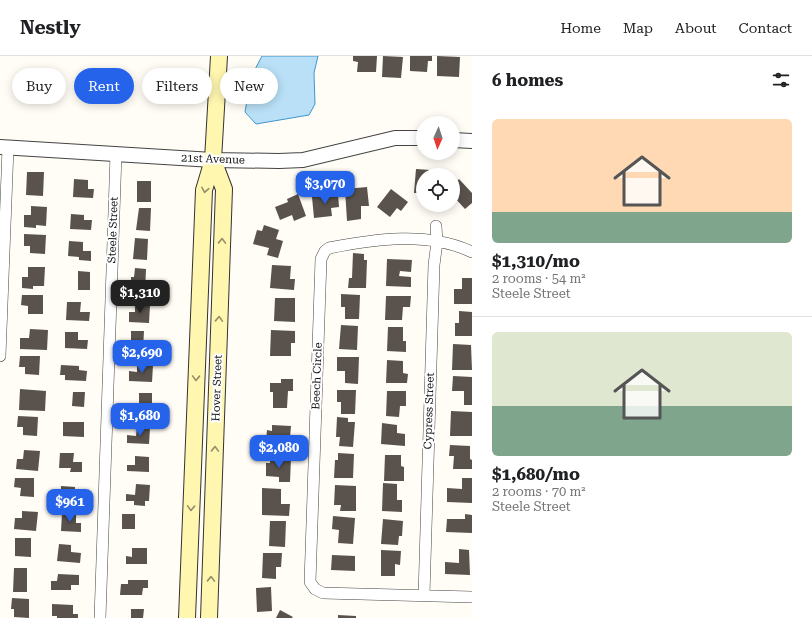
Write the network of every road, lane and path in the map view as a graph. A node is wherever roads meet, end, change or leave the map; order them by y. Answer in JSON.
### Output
{"nodes":[{"id":1,"x":219,"y":56,"type":"edge"},
{"id":2,"x":416,"y":138,"type":"edge"},
{"id":3,"x":460,"y":140,"type":"edge"},
{"id":4,"x":472,"y":141,"type":"edge"},
{"id":5,"x":4,"y":148,"type":"edge"},
{"id":6,"x":116,"y":154,"type":"junction"},
{"id":7,"x":213,"y":160,"type":"junction"},
{"id":8,"x":436,"y":226,"type":"dead end"},
{"id":9,"x":437,"y":242,"type":"junction"},
{"id":10,"x":472,"y":252,"type":"edge"},
{"id":11,"x":0,"y":356,"type":"edge"},
{"id":12,"x":424,"y":595,"type":"junction"},
{"id":13,"x":472,"y":598,"type":"edge"},
{"id":14,"x":100,"y":618,"type":"edge"},
{"id":15,"x":187,"y":618,"type":"edge"},
{"id":16,"x":210,"y":618,"type":"edge"}],
"edges":[{"from":1,"to":7,"type":"main road","name":"Hover Street"},
{"from":2,"to":7,"type":"street","name":"21st Avenue"},
{"from":3,"to":4,"type":"street"},
{"from":5,"to":6,"type":"street","name":"21st Avenue"},
{"from":5,"to":11,"type":"street"},
{"from":6,"to":7,"type":"street","name":"21st Avenue"},
{"from":6,"to":14,"type":"street","name":"Steele Street"},
{"from":7,"to":15,"type":"main road","name":"Hover Street","one_way":true},
{"from":16,"to":7,"type":"main road","name":"Hover Street","one_way":true},
{"from":8,"to":9,"type":"street","name":"Cypress Street"},
{"from":9,"to":10,"type":"street","name":"Beech Circle"},
{"from":9,"to":12,"type":"street","name":"Cypress Street"},
{"from":9,"to":12,"type":"street","name":"Beech Circle"},
{"from":12,"to":13,"type":"street","name":"Beech Circle"}]}
